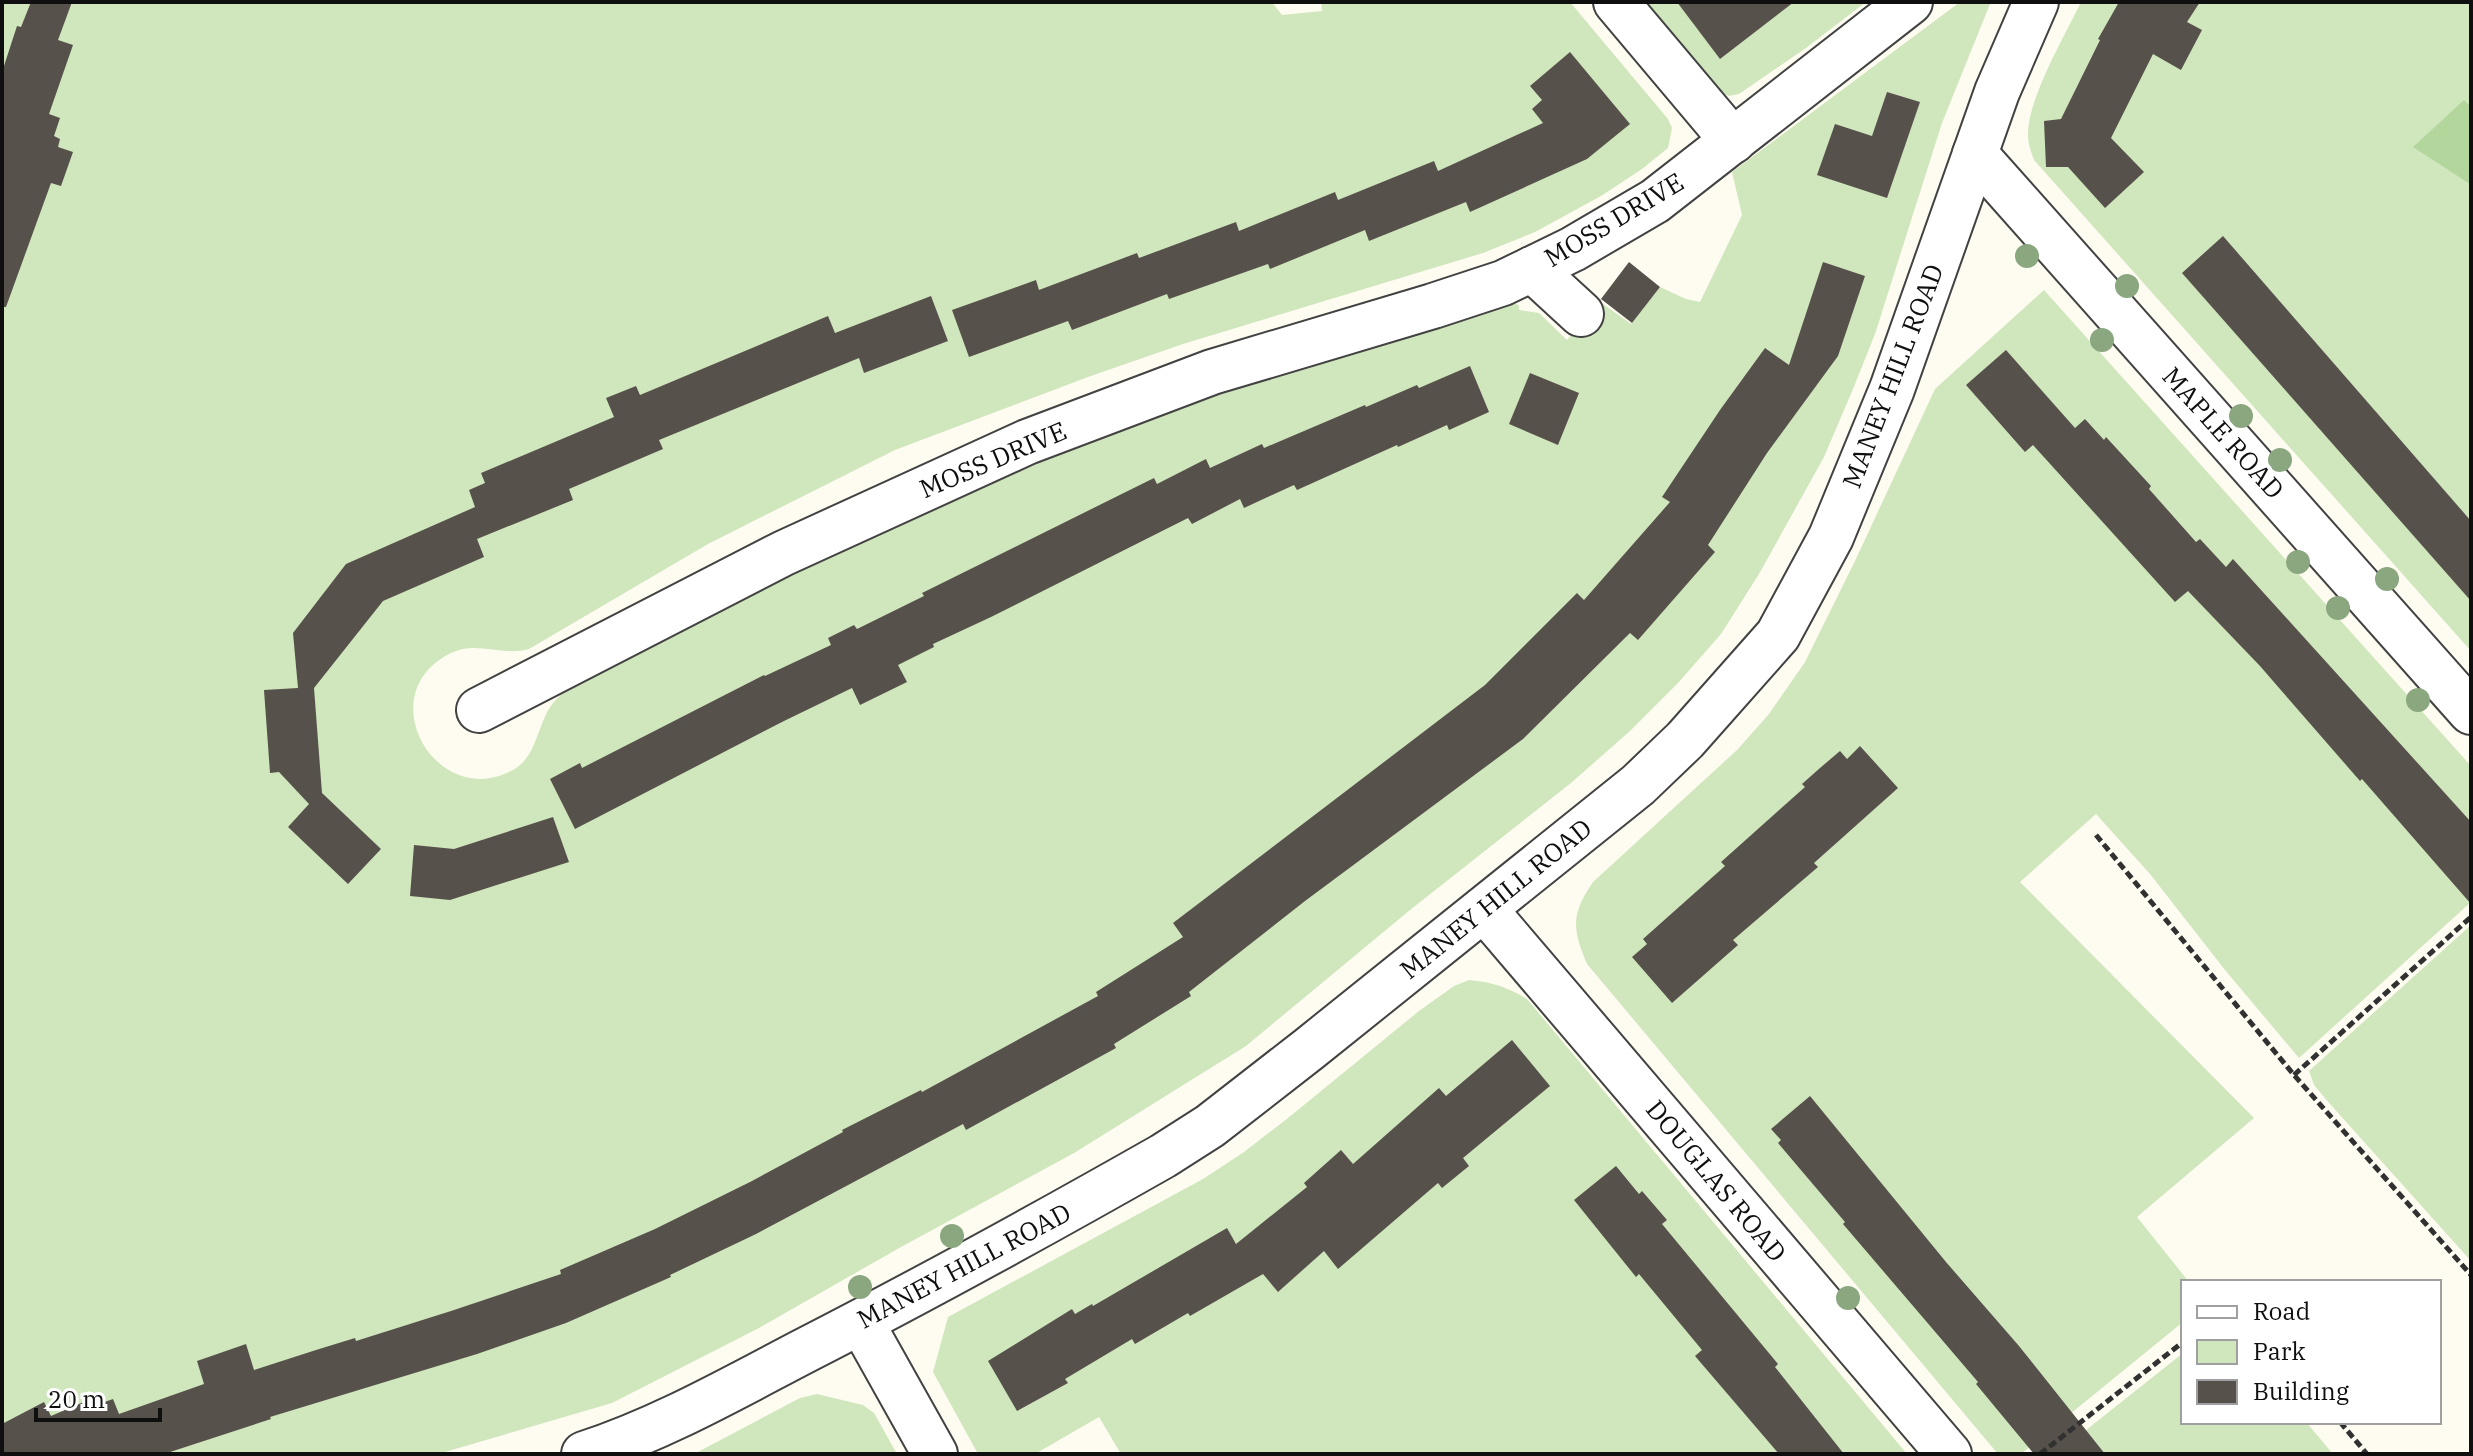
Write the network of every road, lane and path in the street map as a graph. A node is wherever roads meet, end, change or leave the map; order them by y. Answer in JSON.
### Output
{"nodes":[{"id":1,"x":1616,"y":2,"type":"edge"},
{"id":2,"x":1910,"y":2,"type":"edge"},
{"id":3,"x":2036,"y":2,"type":"edge"},
{"id":4,"x":1733,"y":141,"type":"junction"},
{"id":5,"x":1975,"y":154,"type":"junction"},
{"id":6,"x":1532,"y":269,"type":"junction"},
{"id":7,"x":1581,"y":314,"type":"dead end"},
{"id":8,"x":479,"y":710,"type":"dead end"},
{"id":9,"x":2471,"y":712,"type":"edge"},
{"id":10,"x":2096,"y":835,"type":"dead end"},
{"id":11,"x":1484,"y":909,"type":"junction"},
{"id":12,"x":2471,"y":917,"type":"edge"},
{"id":13,"x":2294,"y":1075,"type":"junction"},
{"id":14,"x":2471,"y":1275,"type":"edge"},
{"id":15,"x":861,"y":1322,"type":"junction"},
{"id":16,"x":2181,"y":1344,"type":"edge"},
{"id":17,"x":2342,"y":1424,"type":"edge"},
{"id":18,"x":584,"y":1454,"type":"edge"},
{"id":19,"x":935,"y":1454,"type":"edge"},
{"id":20,"x":1949,"y":1454,"type":"edge"},
{"id":21,"x":2040,"y":1454,"type":"edge"},
{"id":22,"x":2367,"y":1454,"type":"edge"}],
"edges":[{"from":1,"to":4,"type":"street"},
{"from":2,"to":4,"type":"street"},
{"from":3,"to":5,"type":"street","name":"MANEY HILL ROAD"},
{"from":4,"to":6,"type":"street","name":"MOSS DRIVE"},
{"from":5,"to":9,"type":"street","name":"MAPLE ROAD"},
{"from":5,"to":11,"type":"street","name":"MANEY HILL ROAD"},
{"from":6,"to":7,"type":"street","name":"MOSS DRIVE"},
{"from":6,"to":8,"type":"street","name":"MOSS DRIVE"},
{"from":10,"to":13,"type":"path"},
{"from":11,"to":15,"type":"street","name":"MANEY HILL ROAD"},
{"from":11,"to":20,"type":"street","name":"DOUGLAS ROAD"},
{"from":12,"to":13,"type":"path"},
{"from":13,"to":14,"type":"path"},
{"from":15,"to":18,"type":"street","name":"MANEY HILL ROAD"},
{"from":15,"to":19,"type":"street"},
{"from":16,"to":21,"type":"path"},
{"from":17,"to":22,"type":"path"}]}
